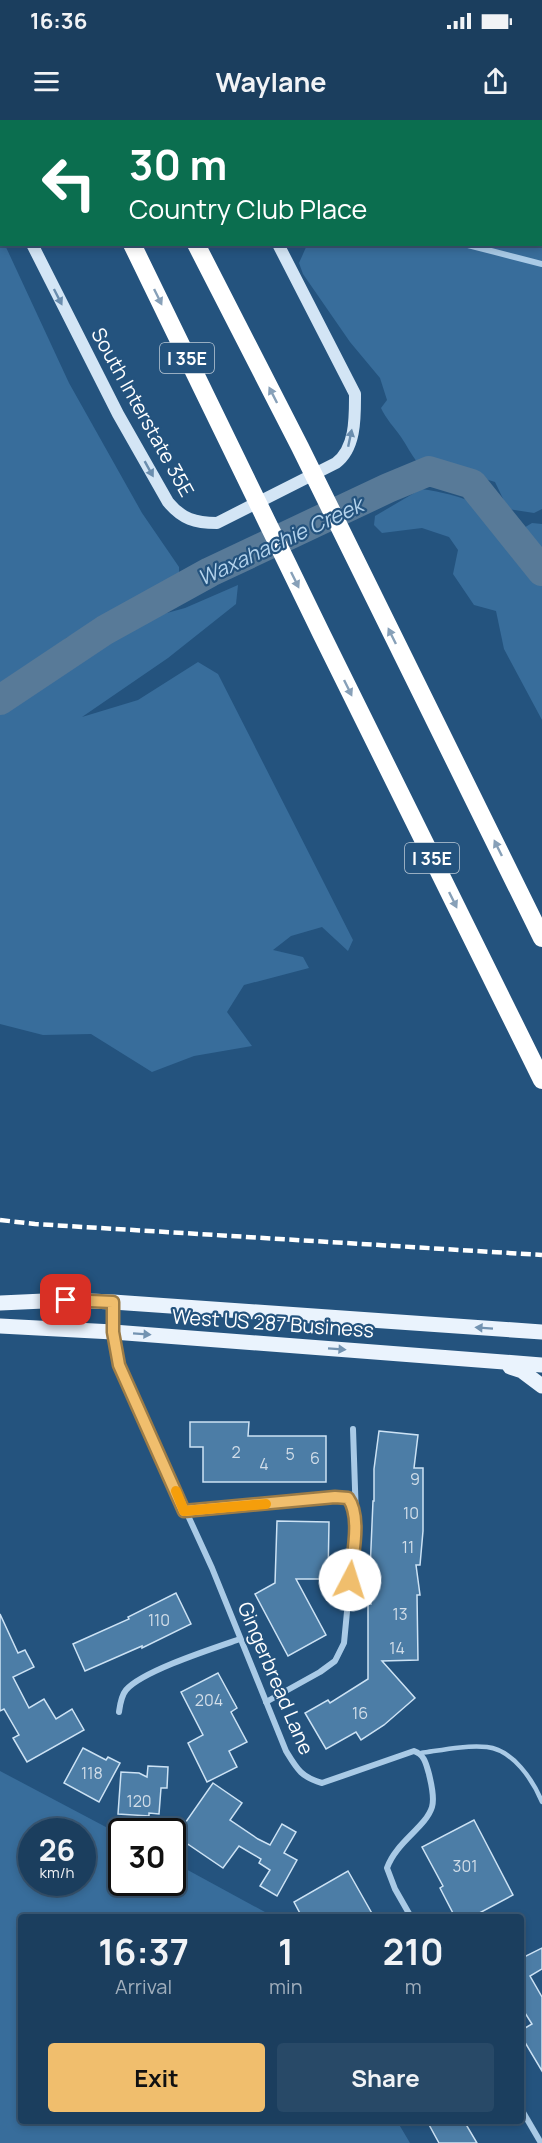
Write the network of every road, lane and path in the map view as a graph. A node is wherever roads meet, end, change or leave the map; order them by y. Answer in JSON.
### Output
{"nodes":[{"id":1,"x":33,"y":246,"type":"edge"},
{"id":2,"x":133,"y":246,"type":"edge"},
{"id":3,"x":197,"y":246,"type":"edge"},
{"id":4,"x":279,"y":246,"type":"edge"},
{"id":5,"x":472,"y":246,"type":"edge"},
{"id":6,"x":542,"y":264,"type":"edge"},
{"id":7,"x":542,"y":938,"type":"edge"},
{"id":8,"x":542,"y":1080,"type":"edge"},
{"id":9,"x":113,"y":1302,"type":"junction"},
{"id":10,"x":0,"y":1303,"type":"edge"},
{"id":11,"x":0,"y":1326,"type":"edge"},
{"id":12,"x":113,"y":1332,"type":"junction"},
{"id":13,"x":542,"y":1332,"type":"edge"},
{"id":14,"x":490,"y":1360,"type":"junction"},
{"id":15,"x":542,"y":1365,"type":"edge"},
{"id":16,"x":542,"y":1386,"type":"edge"},
{"id":17,"x":353,"y":1429,"type":"dead end"},
{"id":18,"x":184,"y":1511,"type":"junction"},
{"id":19,"x":356,"y":1518,"type":"junction"},
{"id":20,"x":240,"y":1638,"type":"junction"},
{"id":21,"x":266,"y":1702,"type":"junction"},
{"id":22,"x":119,"y":1712,"type":"dead end"},
{"id":23,"x":421,"y":1753,"type":"junction"},
{"id":24,"x":542,"y":1802,"type":"edge"},
{"id":25,"x":409,"y":1914,"type":"edge"},
{"id":26,"x":524,"y":2114,"type":"edge"},
{"id":27,"x":541,"y":2143,"type":"edge"}],
"edges":[{"from":1,"to":4,"type":"main road","name":"South Interstate 35E","one_way":true},
{"from":2,"to":8,"type":"highway","number":"I 35E","one_way":true},
{"from":7,"to":3,"type":"highway","number":"I 35E","one_way":true},
{"from":5,"to":6,"type":"street"},
{"from":9,"to":10,"type":"main road","name":"West US 287 Business"},
{"from":9,"to":12,"type":"street","name":"Gingerbread Lane"},
{"from":13,"to":9,"type":"main road","name":"West US 287 Business","one_way":true},
{"from":11,"to":12,"type":"main road","name":"West US 287 Business"},
{"from":12,"to":14,"type":"main road","name":"West US 287 Business","one_way":true},
{"from":12,"to":18,"type":"street","name":"Gingerbread Lane"},
{"from":14,"to":15,"type":"main road","name":"West US 287 Business"},
{"from":14,"to":16,"type":"main road"},
{"from":17,"to":19,"type":"street"},
{"from":18,"to":19,"type":"street"},
{"from":18,"to":20,"type":"street","name":"Gingerbread Lane"},
{"from":19,"to":21,"type":"street"},
{"from":20,"to":21,"type":"street","name":"Gingerbread Lane"},
{"from":20,"to":22,"type":"street"},
{"from":21,"to":23,"type":"street","name":"Gingerbread Lane"},
{"from":23,"to":24,"type":"lane"},
{"from":23,"to":25,"type":"street"},
{"from":26,"to":27,"type":"street"}]}
